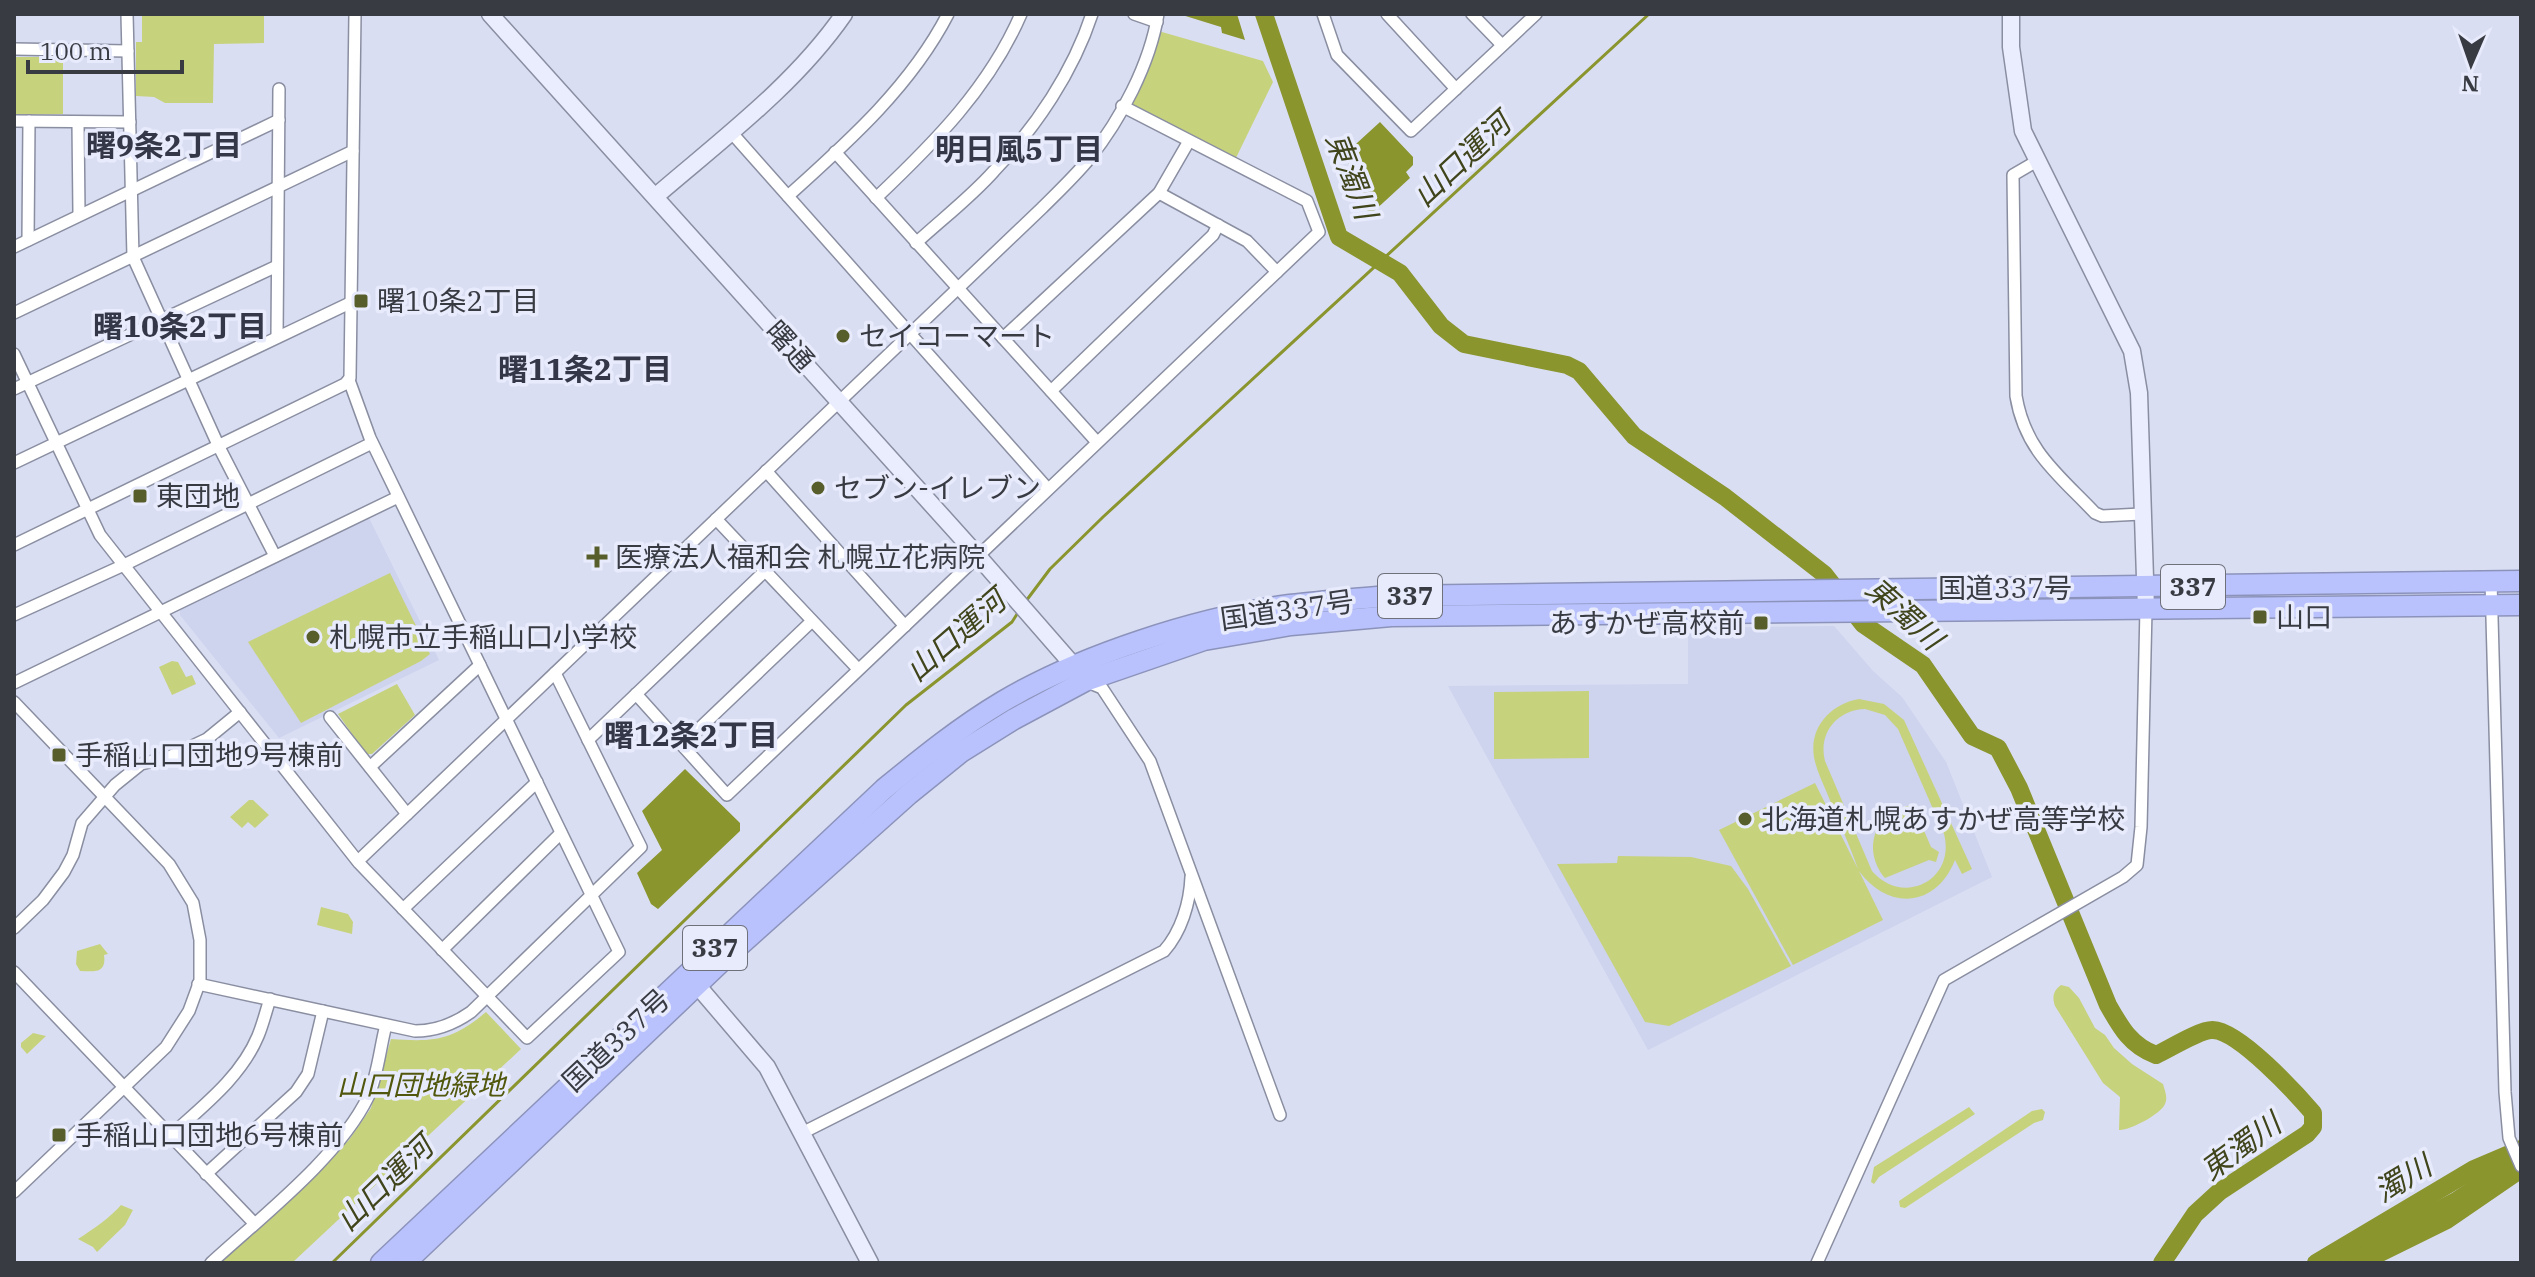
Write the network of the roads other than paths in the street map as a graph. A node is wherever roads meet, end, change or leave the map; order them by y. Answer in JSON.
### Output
{"nodes":[{"id":1,"x":127,"y":14,"type":"edge"},
{"id":2,"x":355,"y":14,"type":"edge"},
{"id":3,"x":490,"y":14,"type":"edge"},
{"id":4,"x":844,"y":14,"type":"edge"},
{"id":5,"x":948,"y":14,"type":"edge"},
{"id":6,"x":1021,"y":14,"type":"edge"},
{"id":7,"x":1092,"y":14,"type":"edge"},
{"id":8,"x":1134,"y":14,"type":"edge"},
{"id":9,"x":1323,"y":14,"type":"edge"},
{"id":10,"x":1387,"y":14,"type":"edge"},
{"id":11,"x":1472,"y":14,"type":"edge"},
{"id":12,"x":1536,"y":14,"type":"edge"},
{"id":13,"x":2011,"y":14,"type":"edge"},
{"id":14,"x":1158,"y":18,"type":"edge"},
{"id":15,"x":1502,"y":45,"type":"junction"},
{"id":16,"x":14,"y":49,"type":"edge"},
{"id":17,"x":128,"y":51,"type":"junction"},
{"id":18,"x":279,"y":89,"type":"dead end"},
{"id":19,"x":1456,"y":89,"type":"junction"},
{"id":20,"x":1122,"y":106,"type":"junction"},
{"id":21,"x":279,"y":120,"type":"junction"},
{"id":22,"x":14,"y":121,"type":"edge"},
{"id":23,"x":29,"y":121,"type":"junction"},
{"id":24,"x":78,"y":122,"type":"junction"},
{"id":25,"x":130,"y":122,"type":"junction"},
{"id":26,"x":731,"y":132,"type":"junction"},
{"id":27,"x":1189,"y":141,"type":"junction"},
{"id":28,"x":353,"y":151,"type":"junction"},
{"id":29,"x":835,"y":152,"type":"junction"},
{"id":30,"x":2037,"y":161,"type":"junction"},
{"id":31,"x":278,"y":187,"type":"junction"},
{"id":32,"x":131,"y":191,"type":"junction"},
{"id":33,"x":1159,"y":193,"type":"junction"},
{"id":34,"x":656,"y":196,"type":"junction"},
{"id":35,"x":788,"y":196,"type":"junction"},
{"id":36,"x":876,"y":198,"type":"junction"},
{"id":37,"x":79,"y":214,"type":"junction"},
{"id":38,"x":1218,"y":225,"type":"junction"},
{"id":39,"x":28,"y":240,"type":"junction"},
{"id":40,"x":916,"y":243,"type":"junction"},
{"id":41,"x":14,"y":247,"type":"edge"},
{"id":42,"x":133,"y":257,"type":"junction"},
{"id":43,"x":277,"y":266,"type":"junction"},
{"id":44,"x":1277,"y":272,"type":"junction"},
{"id":45,"x":957,"y":288,"type":"junction"},
{"id":46,"x":352,"y":302,"type":"junction"},
{"id":47,"x":14,"y":313,"type":"edge"},
{"id":48,"x":161,"y":320,"type":"junction"},
{"id":49,"x":911,"y":332,"type":"junction"},
{"id":50,"x":277,"y":337,"type":"junction"},
{"id":51,"x":1003,"y":338,"type":"junction"},
{"id":52,"x":14,"y":354,"type":"edge"},
{"id":53,"x":188,"y":379,"type":"junction"},
{"id":54,"x":349,"y":380,"type":"junction"},
{"id":55,"x":27,"y":382,"type":"junction"},
{"id":56,"x":14,"y":389,"type":"edge"},
{"id":57,"x":1051,"y":391,"type":"junction"},
{"id":58,"x":839,"y":401,"type":"junction"},
{"id":59,"x":1096,"y":441,"type":"junction"},
{"id":60,"x":56,"y":442,"type":"junction"},
{"id":61,"x":372,"y":443,"type":"junction"},
{"id":62,"x":219,"y":447,"type":"junction"},
{"id":63,"x":14,"y":463,"type":"edge"},
{"id":64,"x":766,"y":471,"type":"junction"},
{"id":65,"x":1047,"y":488,"type":"junction"},
{"id":66,"x":398,"y":497,"type":"junction"},
{"id":67,"x":248,"y":504,"type":"junction"},
{"id":68,"x":88,"y":510,"type":"junction"},
{"id":69,"x":2141,"y":514,"type":"junction"},
{"id":70,"x":716,"y":519,"type":"junction"},
{"id":71,"x":14,"y":545,"type":"edge"},
{"id":72,"x":275,"y":556,"type":"junction"},
{"id":73,"x":978,"y":556,"type":"junction"},
{"id":74,"x":124,"y":565,"type":"junction"},
{"id":75,"x":765,"y":571,"type":"junction"},
{"id":76,"x":2491,"y":581,"type":"junction"},
{"id":77,"x":2521,"y":581,"type":"edge"},
{"id":78,"x":2144,"y":587,"type":"junction"},
{"id":79,"x":2491,"y":605,"type":"junction"},
{"id":80,"x":2521,"y":605,"type":"edge"},
{"id":81,"x":2146,"y":609,"type":"junction"},
{"id":82,"x":161,"y":611,"type":"junction"},
{"id":83,"x":14,"y":615,"type":"edge"},
{"id":84,"x":812,"y":621,"type":"junction"},
{"id":85,"x":905,"y":626,"type":"junction"},
{"id":86,"x":480,"y":665,"type":"junction"},
{"id":87,"x":858,"y":669,"type":"junction"},
{"id":88,"x":555,"y":673,"type":"junction"},
{"id":89,"x":1080,"y":673,"type":"junction"},
{"id":90,"x":14,"y":683,"type":"edge"},
{"id":91,"x":636,"y":694,"type":"junction"},
{"id":92,"x":14,"y":702,"type":"edge"},
{"id":93,"x":240,"y":712,"type":"junction"},
{"id":94,"x":330,"y":717,"type":"dead end"},
{"id":95,"x":507,"y":720,"type":"junction"},
{"id":96,"x":588,"y":740,"type":"junction"},
{"id":97,"x":682,"y":745,"type":"junction"},
{"id":98,"x":370,"y":767,"type":"junction"},
{"id":99,"x":537,"y":782,"type":"junction"},
{"id":100,"x":106,"y":796,"type":"junction"},
{"id":101,"x":407,"y":814,"type":"junction"},
{"id":102,"x":561,"y":833,"type":"junction"},
{"id":103,"x":358,"y":861,"type":"junction"},
{"id":104,"x":1191,"y":877,"type":"junction"},
{"id":105,"x":592,"y":896,"type":"junction"},
{"id":106,"x":403,"y":909,"type":"junction"},
{"id":107,"x":14,"y":928,"type":"edge"},
{"id":108,"x":442,"y":950,"type":"junction"},
{"id":109,"x":14,"y":972,"type":"edge"},
{"id":110,"x":693,"y":979,"type":"junction"},
{"id":111,"x":198,"y":984,"type":"junction"},
{"id":112,"x":487,"y":996,"type":"junction"},
{"id":113,"x":270,"y":999,"type":"junction"},
{"id":114,"x":323,"y":1011,"type":"junction"},
{"id":115,"x":386,"y":1025,"type":"junction"},
{"id":116,"x":124,"y":1087,"type":"junction"},
{"id":117,"x":1280,"y":1115,"type":"dead end"},
{"id":118,"x":802,"y":1133,"type":"junction"},
{"id":119,"x":170,"y":1136,"type":"junction"},
{"id":120,"x":2521,"y":1166,"type":"edge"},
{"id":121,"x":206,"y":1174,"type":"junction"},
{"id":122,"x":14,"y":1190,"type":"edge"},
{"id":123,"x":254,"y":1223,"type":"junction"},
{"id":124,"x":211,"y":1263,"type":"edge"},
{"id":125,"x":381,"y":1263,"type":"edge"},
{"id":126,"x":405,"y":1263,"type":"edge"},
{"id":127,"x":870,"y":1263,"type":"edge"},
{"id":128,"x":1817,"y":1263,"type":"edge"}],
"edges":[{"from":1,"to":17,"type":"street"},
{"from":2,"to":28,"type":"street"},
{"from":3,"to":34,"type":"street","name":"曙通"},
{"from":4,"to":26,"type":"street"},
{"from":5,"to":29,"type":"street"},
{"from":6,"to":36,"type":"street"},
{"from":7,"to":40,"type":"street"},
{"from":8,"to":14,"type":"street"},
{"from":9,"to":19,"type":"street"},
{"from":10,"to":19,"type":"street"},
{"from":11,"to":15,"type":"street"},
{"from":12,"to":15,"type":"street"},
{"from":13,"to":30,"type":"street"},
{"from":14,"to":20,"type":"street"},
{"from":15,"to":19,"type":"street"},
{"from":16,"to":17,"type":"street"},
{"from":17,"to":25,"type":"street"},
{"from":18,"to":21,"type":"street"},
{"from":20,"to":27,"type":"street"},
{"from":20,"to":45,"type":"street"},
{"from":21,"to":31,"type":"street"},
{"from":21,"to":32,"type":"street"},
{"from":22,"to":23,"type":"street"},
{"from":23,"to":24,"type":"street"},
{"from":23,"to":39,"type":"street"},
{"from":24,"to":25,"type":"street"},
{"from":24,"to":37,"type":"street"},
{"from":25,"to":32,"type":"street"},
{"from":26,"to":34,"type":"street"},
{"from":26,"to":35,"type":"street"},
{"from":27,"to":33,"type":"street"},
{"from":27,"to":44,"type":"street"},
{"from":28,"to":31,"type":"street"},
{"from":28,"to":46,"type":"street"},
{"from":29,"to":35,"type":"street"},
{"from":29,"to":36,"type":"street"},
{"from":30,"to":69,"type":"street"},
{"from":30,"to":69,"type":"street"},
{"from":31,"to":42,"type":"street"},
{"from":31,"to":43,"type":"street"},
{"from":32,"to":37,"type":"street"},
{"from":32,"to":42,"type":"street"},
{"from":33,"to":38,"type":"street"},
{"from":33,"to":51,"type":"street"},
{"from":34,"to":58,"type":"street","name":"曙通"},
{"from":35,"to":49,"type":"street"},
{"from":36,"to":40,"type":"street"},
{"from":37,"to":39,"type":"street"},
{"from":38,"to":44,"type":"street"},
{"from":38,"to":57,"type":"street"},
{"from":39,"to":41,"type":"street"},
{"from":40,"to":45,"type":"street"},
{"from":42,"to":47,"type":"street"},
{"from":42,"to":48,"type":"street"},
{"from":43,"to":48,"type":"street"},
{"from":43,"to":50,"type":"street"},
{"from":44,"to":59,"type":"street"},
{"from":45,"to":49,"type":"street"},
{"from":45,"to":51,"type":"street"},
{"from":46,"to":50,"type":"street"},
{"from":46,"to":54,"type":"street"},
{"from":48,"to":53,"type":"street"},
{"from":48,"to":55,"type":"street"},
{"from":49,"to":58,"type":"street"},
{"from":49,"to":65,"type":"street"},
{"from":50,"to":53,"type":"street"},
{"from":51,"to":57,"type":"street"},
{"from":52,"to":55,"type":"street"},
{"from":53,"to":60,"type":"street"},
{"from":53,"to":62,"type":"street"},
{"from":54,"to":61,"type":"street"},
{"from":54,"to":62,"type":"street"},
{"from":55,"to":56,"type":"street"},
{"from":55,"to":60,"type":"street"},
{"from":57,"to":59,"type":"street"},
{"from":58,"to":64,"type":"street"},
{"from":58,"to":73,"type":"street","name":"曙通"},
{"from":59,"to":65,"type":"street"},
{"from":60,"to":63,"type":"street"},
{"from":60,"to":68,"type":"street"},
{"from":61,"to":66,"type":"street"},
{"from":61,"to":67,"type":"street"},
{"from":62,"to":67,"type":"street"},
{"from":62,"to":68,"type":"street"},
{"from":64,"to":70,"type":"street"},
{"from":64,"to":85,"type":"street"},
{"from":65,"to":73,"type":"street"},
{"from":66,"to":72,"type":"street"},
{"from":66,"to":86,"type":"street"},
{"from":67,"to":72,"type":"street"},
{"from":67,"to":74,"type":"street"},
{"from":68,"to":71,"type":"street"},
{"from":68,"to":74,"type":"street"},
{"from":69,"to":78,"type":"street"},
{"from":70,"to":75,"type":"street"},
{"from":70,"to":88,"type":"street"},
{"from":72,"to":82,"type":"street"},
{"from":73,"to":85,"type":"street"},
{"from":73,"to":89,"type":"street","name":"曙通"},
{"from":74,"to":82,"type":"street"},
{"from":74,"to":83,"type":"street"},
{"from":75,"to":84,"type":"street"},
{"from":75,"to":91,"type":"street"},
{"from":76,"to":77,"type":"highway","name":"国道337号","number":"337"},
{"from":76,"to":78,"type":"highway","name":"国道337号","number":"337"},
{"from":76,"to":79,"type":"street"},
{"from":78,"to":81,"type":"street"},
{"from":78,"to":89,"type":"highway","name":"国道337号","number":"337"},
{"from":79,"to":80,"type":"highway","name":"国道337号","number":"337"},
{"from":79,"to":81,"type":"highway","name":"国道337号","number":"337"},
{"from":79,"to":120,"type":"street"},
{"from":81,"to":89,"type":"highway","name":"国道337号","number":"337"},
{"from":81,"to":128,"type":"street"},
{"from":82,"to":90,"type":"street"},
{"from":82,"to":93,"type":"street"},
{"from":84,"to":87,"type":"street"},
{"from":84,"to":97,"type":"street"},
{"from":85,"to":87,"type":"street"},
{"from":86,"to":95,"type":"street"},
{"from":86,"to":98,"type":"street"},
{"from":87,"to":97,"type":"street"},
{"from":88,"to":95,"type":"street"},
{"from":88,"to":96,"type":"street"},
{"from":89,"to":104,"type":"street"},
{"from":89,"to":110,"type":"highway","name":"国道337号","number":"337"},
{"from":91,"to":96,"type":"street"},
{"from":91,"to":97,"type":"street"},
{"from":92,"to":100,"type":"street"},
{"from":93,"to":100,"type":"street"},
{"from":93,"to":103,"type":"street"},
{"from":94,"to":98,"type":"street"},
{"from":95,"to":99,"type":"street"},
{"from":95,"to":101,"type":"street"},
{"from":96,"to":105,"type":"street"},
{"from":98,"to":101,"type":"street"},
{"from":99,"to":102,"type":"street"},
{"from":99,"to":106,"type":"street"},
{"from":100,"to":107,"type":"street"},
{"from":100,"to":111,"type":"street"},
{"from":101,"to":103,"type":"street"},
{"from":102,"to":105,"type":"street"},
{"from":102,"to":108,"type":"street"},
{"from":103,"to":106,"type":"street"},
{"from":104,"to":117,"type":"street"},
{"from":104,"to":118,"type":"street"},
{"from":105,"to":112,"type":"street"},
{"from":105,"to":112,"type":"street"},
{"from":106,"to":108,"type":"street"},
{"from":108,"to":112,"type":"street"},
{"from":109,"to":116,"type":"street"},
{"from":110,"to":118,"type":"street"},
{"from":110,"to":125,"type":"highway","name":"国道337号","number":"337"},
{"from":110,"to":126,"type":"highway","name":"国道337号","number":"337"},
{"from":111,"to":113,"type":"street"},
{"from":111,"to":116,"type":"street"},
{"from":112,"to":115,"type":"street"},
{"from":113,"to":114,"type":"street"},
{"from":113,"to":119,"type":"street"},
{"from":114,"to":115,"type":"street"},
{"from":114,"to":121,"type":"street"},
{"from":115,"to":123,"type":"street"},
{"from":116,"to":119,"type":"street"},
{"from":116,"to":122,"type":"street"},
{"from":118,"to":127,"type":"street"},
{"from":119,"to":121,"type":"street"},
{"from":121,"to":123,"type":"street"},
{"from":123,"to":124,"type":"street"}]}
